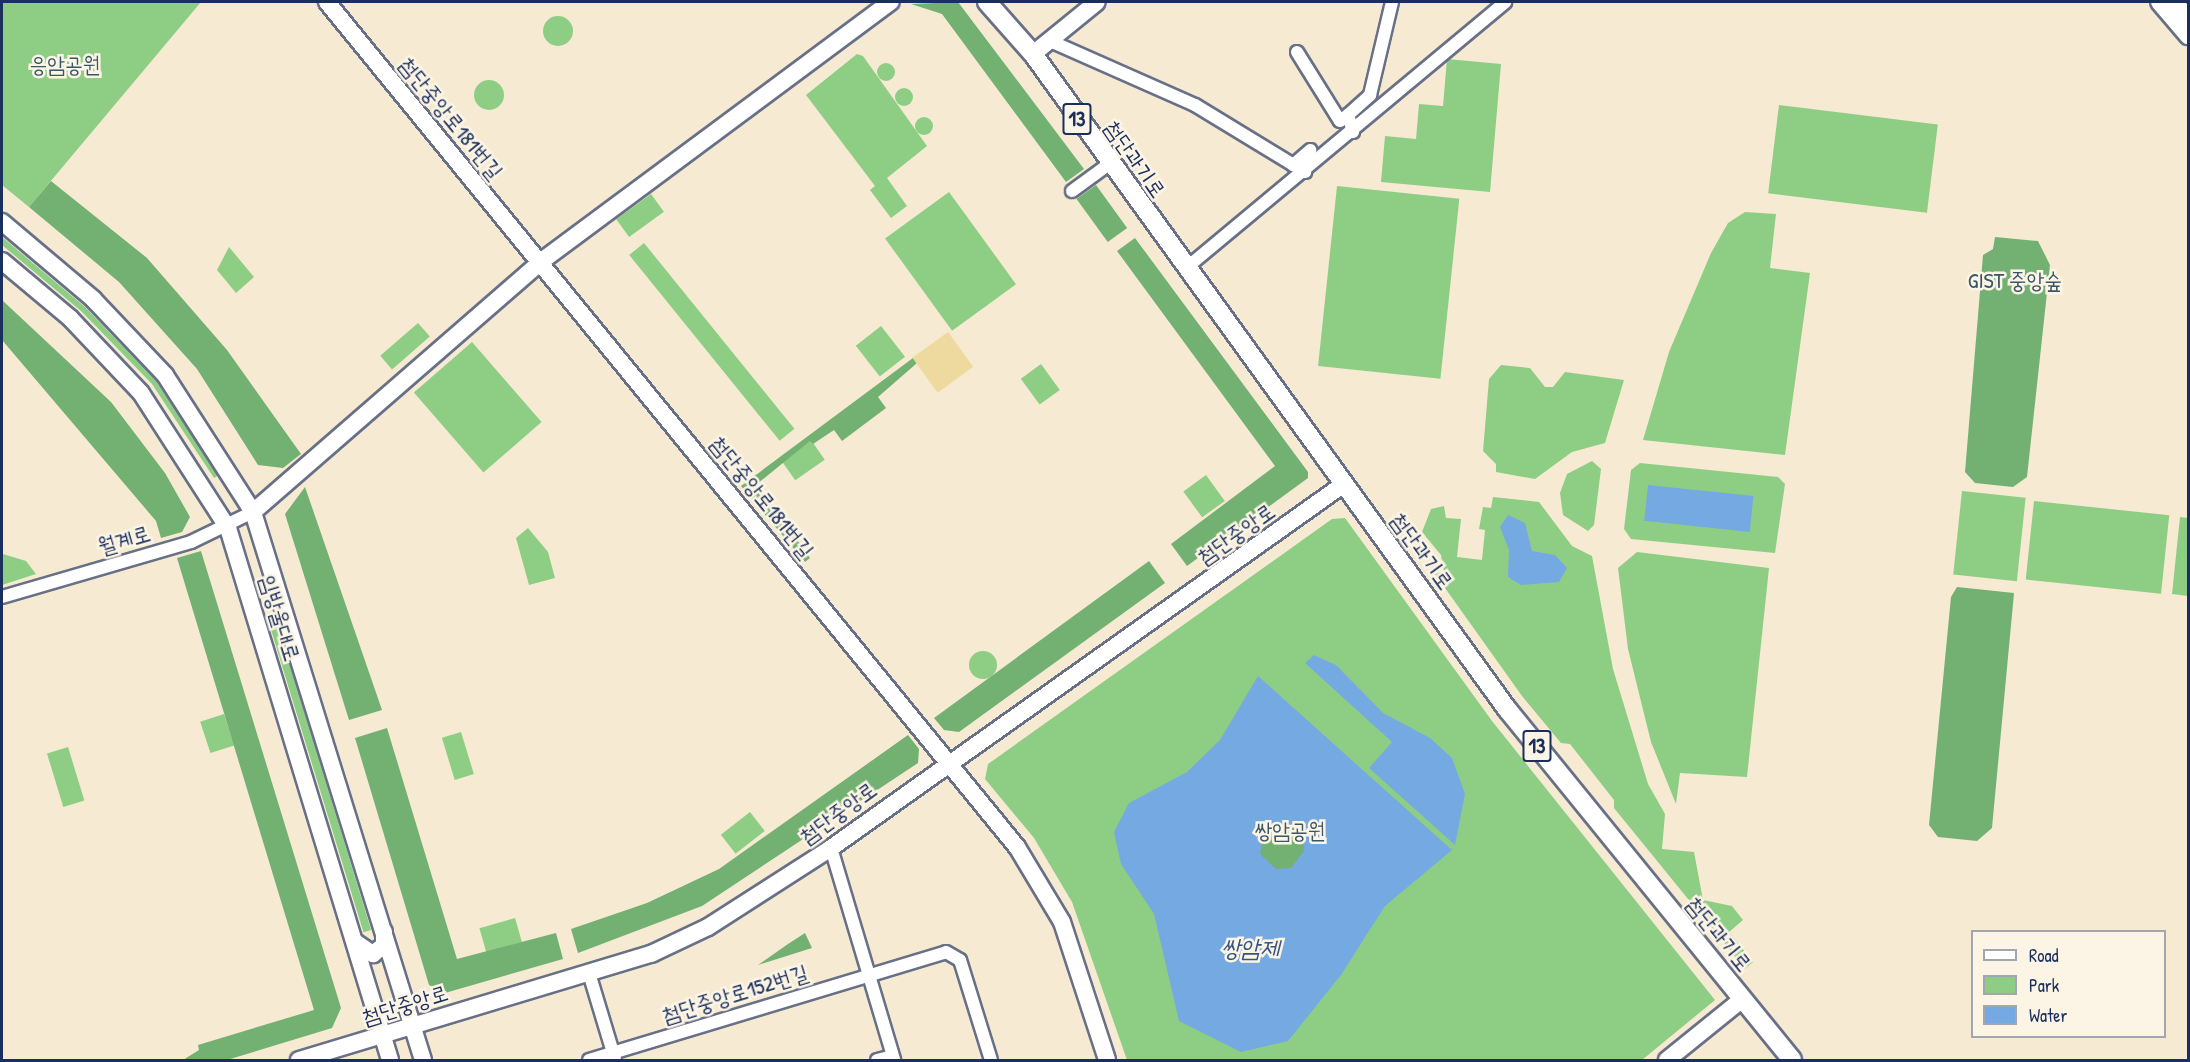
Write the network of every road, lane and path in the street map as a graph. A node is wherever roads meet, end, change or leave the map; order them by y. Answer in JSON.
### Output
{"nodes":[{"id":1,"x":327,"y":2,"type":"edge"},
{"id":2,"x":891,"y":2,"type":"edge"},
{"id":3,"x":987,"y":2,"type":"edge"},
{"id":4,"x":1097,"y":2,"type":"edge"},
{"id":5,"x":1392,"y":2,"type":"edge"},
{"id":6,"x":1505,"y":2,"type":"edge"},
{"id":7,"x":2159,"y":2,"type":"edge"},
{"id":8,"x":2175,"y":2,"type":"edge"},
{"id":9,"x":2188,"y":18,"type":"edge"},
{"id":10,"x":2188,"y":36,"type":"edge"},
{"id":11,"x":1050,"y":40,"type":"junction"},
{"id":12,"x":1297,"y":51,"type":"dead end"},
{"id":13,"x":1033,"y":54,"type":"junction"},
{"id":14,"x":1348,"y":115,"type":"junction"},
{"id":15,"x":1353,"y":132,"type":"junction"},
{"id":16,"x":1310,"y":150,"type":"dead end"},
{"id":17,"x":1108,"y":164,"type":"junction"},
{"id":18,"x":1293,"y":165,"type":"junction"},
{"id":19,"x":1305,"y":172,"type":"junction"},
{"id":20,"x":1072,"y":191,"type":"dead end"},
{"id":21,"x":2,"y":222,"type":"edge"},
{"id":22,"x":2,"y":261,"type":"edge"},
{"id":23,"x":539,"y":263,"type":"junction"},
{"id":24,"x":1185,"y":268,"type":"junction"},
{"id":25,"x":1344,"y":484,"type":"junction"},
{"id":26,"x":253,"y":512,"type":"junction"},
{"id":27,"x":228,"y":528,"type":"junction"},
{"id":28,"x":280,"y":593,"type":"junction"},
{"id":29,"x":2,"y":597,"type":"edge"},
{"id":30,"x":252,"y":602,"type":"junction"},
{"id":31,"x":948,"y":762,"type":"junction"},
{"id":32,"x":831,"y":848,"type":"junction"},
{"id":33,"x":384,"y":932,"type":"junction"},
{"id":34,"x":354,"y":941,"type":"junction"},
{"id":35,"x":589,"y":973,"type":"junction"},
{"id":36,"x":869,"y":975,"type":"junction"},
{"id":37,"x":1741,"y":1000,"type":"junction"},
{"id":38,"x":412,"y":1027,"type":"junction"},
{"id":39,"x":383,"y":1036,"type":"junction"},
{"id":40,"x":614,"y":1057,"type":"edge"},
{"id":41,"x":894,"y":1058,"type":"edge"},
{"id":42,"x":299,"y":1060,"type":"edge"},
{"id":43,"x":390,"y":1060,"type":"edge"},
{"id":44,"x":423,"y":1060,"type":"edge"},
{"id":45,"x":589,"y":1060,"type":"edge"},
{"id":46,"x":877,"y":1060,"type":"edge"},
{"id":47,"x":991,"y":1060,"type":"edge"},
{"id":48,"x":1107,"y":1060,"type":"edge"},
{"id":49,"x":1667,"y":1060,"type":"edge"},
{"id":50,"x":1792,"y":1060,"type":"edge"}],
"edges":[{"from":1,"to":23,"type":"street","name":"첨단중앙로181번길"},
{"from":2,"to":23,"type":"street"},
{"from":3,"to":13,"type":"main road","name":"첨단과기로","number":"13"},
{"from":4,"to":11,"type":"street"},
{"from":5,"to":14,"type":"street"},
{"from":6,"to":15,"type":"street"},
{"from":7,"to":10,"type":"street"},
{"from":8,"to":9,"type":"street"},
{"from":11,"to":13,"type":"street"},
{"from":11,"to":18,"type":"street"},
{"from":12,"to":14,"type":"street"},
{"from":13,"to":17,"type":"main road","name":"첨단과기로","number":"13"},
{"from":14,"to":15,"type":"street"},
{"from":15,"to":19,"type":"street"},
{"from":16,"to":18,"type":"street"},
{"from":17,"to":20,"type":"street"},
{"from":17,"to":24,"type":"main road","name":"첨단과기로","number":"13"},
{"from":18,"to":19,"type":"street"},
{"from":19,"to":24,"type":"street"},
{"from":21,"to":26,"type":"street","name":"임방울대로"},
{"from":22,"to":27,"type":"street","name":"임방울대로"},
{"from":23,"to":26,"type":"street"},
{"from":23,"to":31,"type":"street","name":"첨단중앙로181번길"},
{"from":24,"to":25,"type":"main road","name":"첨단과기로","number":"13"},
{"from":25,"to":31,"type":"street","name":"첨단중앙로"},
{"from":25,"to":37,"type":"main road","name":"첨단과기로","number":"13"},
{"from":26,"to":27,"type":"street","name":"월계로"},
{"from":26,"to":28,"type":"street","name":"임방울대로"},
{"from":27,"to":29,"type":"street","name":"월계로"},
{"from":27,"to":30,"type":"street","name":"임방울대로"},
{"from":28,"to":30,"type":"street"},
{"from":28,"to":33,"type":"street","name":"임방울대로"},
{"from":30,"to":34,"type":"street","name":"임방울대로"},
{"from":31,"to":32,"type":"street","name":"첨단중앙로"},
{"from":31,"to":48,"type":"street","name":"첨단중앙로181번길"},
{"from":32,"to":35,"type":"street","name":"첨단중앙로"},
{"from":32,"to":36,"type":"street"},
{"from":33,"to":34,"type":"street"},
{"from":33,"to":38,"type":"street","name":"임방울대로"},
{"from":34,"to":39,"type":"street","name":"임방울대로"},
{"from":35,"to":38,"type":"street","name":"첨단중앙로"},
{"from":35,"to":40,"type":"street"},
{"from":36,"to":40,"type":"street","name":"첨단중앙로152번길"},
{"from":36,"to":41,"type":"street"},
{"from":36,"to":47,"type":"street","name":"첨단중앙로152번길"},
{"from":37,"to":49,"type":"street"},
{"from":37,"to":50,"type":"main road","name":"첨단과기로","number":"13"},
{"from":38,"to":39,"type":"street","name":"첨단중앙로"},
{"from":38,"to":44,"type":"street","name":"임방울대로"},
{"from":39,"to":42,"type":"street","name":"첨단중앙로"},
{"from":39,"to":43,"type":"street","name":"임방울대로"},
{"from":40,"to":45,"type":"street","name":"첨단중앙로152번길"},
{"from":41,"to":46,"type":"street"}]}
